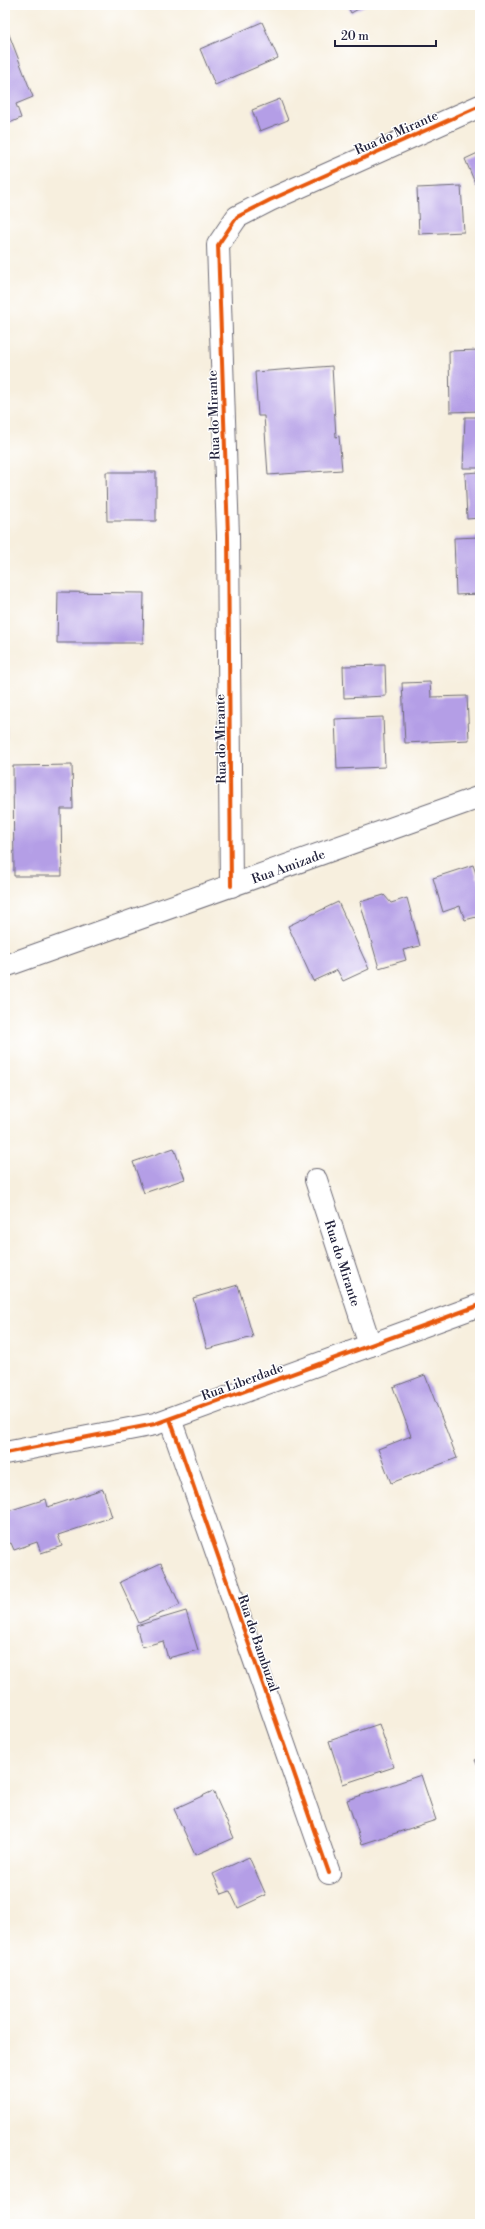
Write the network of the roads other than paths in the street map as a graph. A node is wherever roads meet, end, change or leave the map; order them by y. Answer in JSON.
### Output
{"nodes":[{"id":1,"x":480,"y":106,"type":"edge"},
{"id":2,"x":480,"y":797,"type":"edge"},
{"id":3,"x":231,"y":886,"type":"junction"},
{"id":4,"x":5,"y":966,"type":"edge"},
{"id":5,"x":316,"y":1180,"type":"dead end"},
{"id":6,"x":480,"y":1305,"type":"edge"},
{"id":7,"x":370,"y":1345,"type":"junction"},
{"id":8,"x":170,"y":1419,"type":"junction"},
{"id":9,"x":5,"y":1453,"type":"edge"},
{"id":10,"x":329,"y":1873,"type":"dead end"}],
"edges":[{"from":1,"to":3,"type":"street","name":"Rua do Mirante"},
{"from":2,"to":3,"type":"street","name":"Rua Amizade"},
{"from":3,"to":4,"type":"street","name":"Rua Amizade"},
{"from":5,"to":7,"type":"street","name":"Rua do Mirante"},
{"from":6,"to":7,"type":"street","name":"Rua Liberdade"},
{"from":7,"to":8,"type":"street","name":"Rua Liberdade"},
{"from":8,"to":9,"type":"street","name":"Rua Liberdade"},
{"from":8,"to":10,"type":"street","name":"Rua do Bambuzal"}]}
